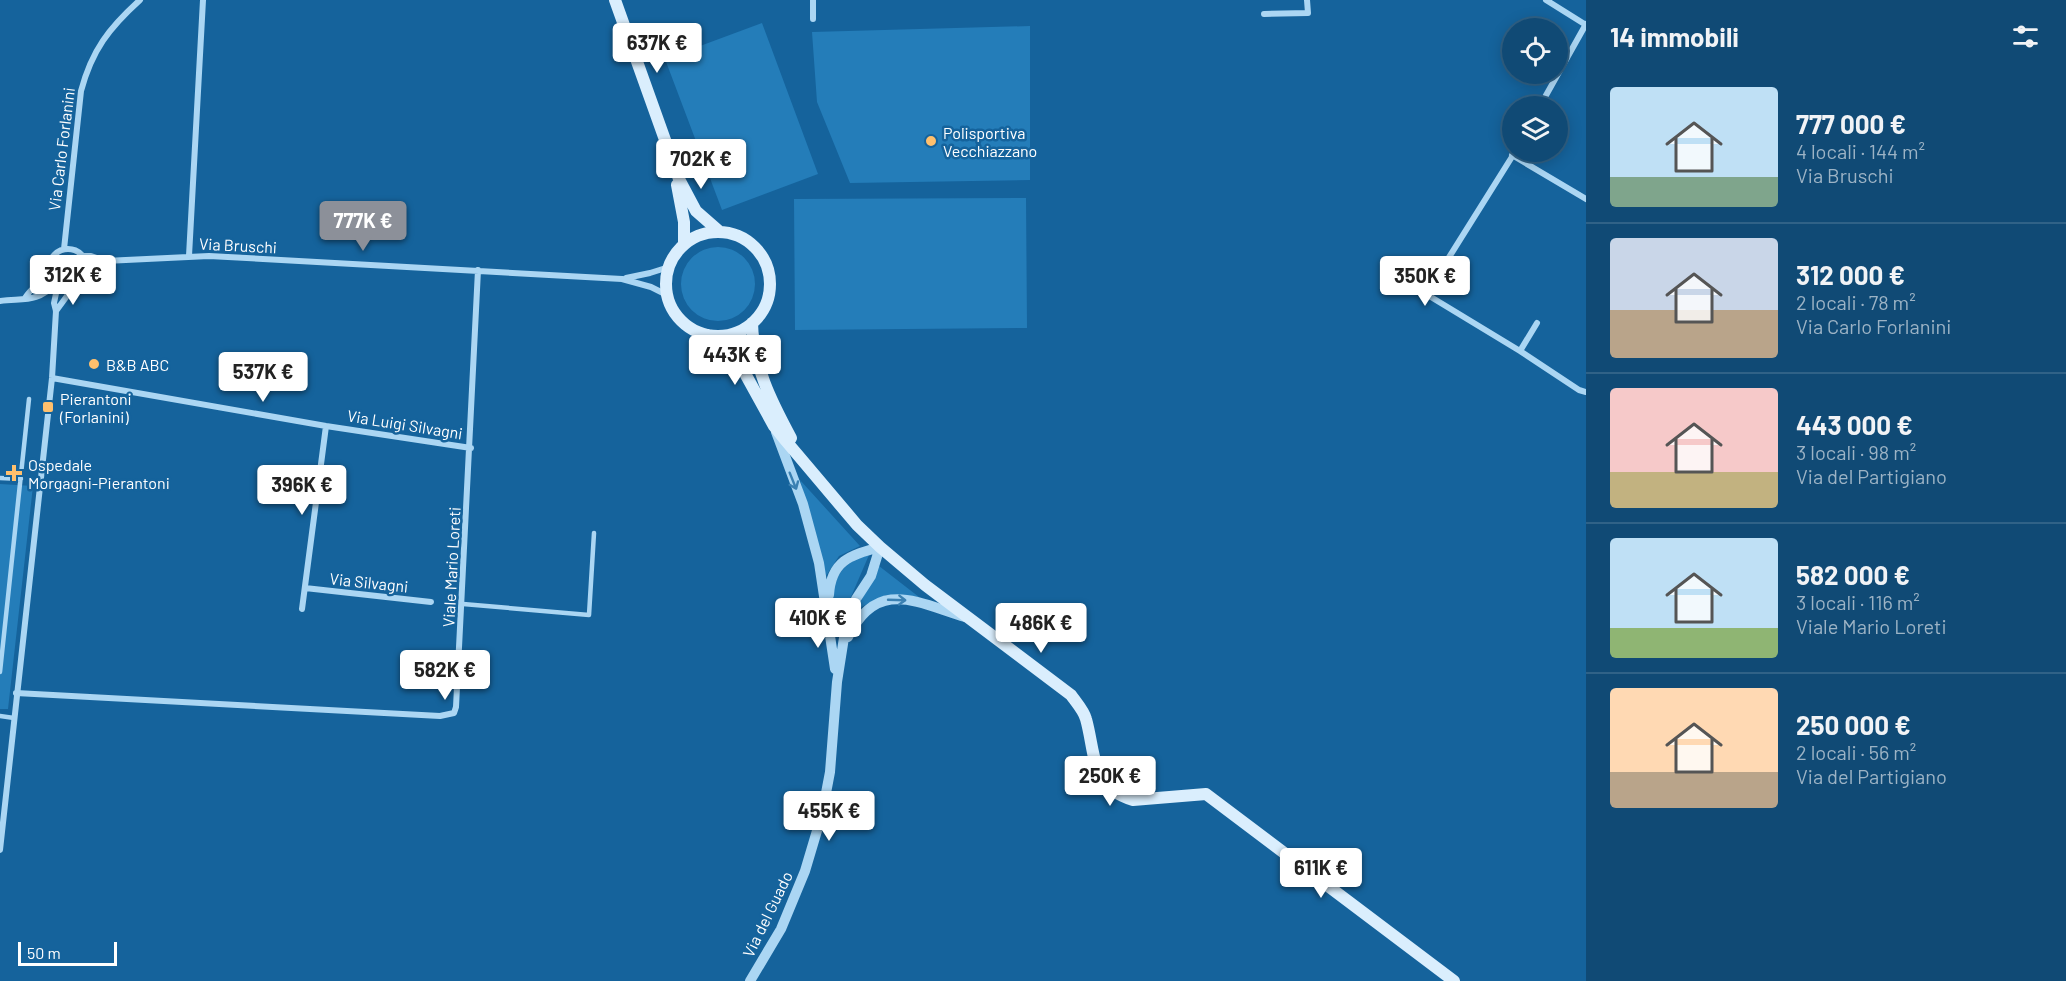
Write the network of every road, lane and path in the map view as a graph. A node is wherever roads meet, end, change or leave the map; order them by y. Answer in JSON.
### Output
{"nodes":[{"id":1,"x":140,"y":0,"type":"edge"},
{"id":2,"x":203,"y":0,"type":"edge"},
{"id":3,"x":615,"y":0,"type":"edge"},
{"id":4,"x":813,"y":0,"type":"edge"},
{"id":5,"x":1307,"y":0,"type":"edge"},
{"id":6,"x":1546,"y":0,"type":"edge"},
{"id":7,"x":1264,"y":14,"type":"dead end"},
{"id":8,"x":813,"y":19,"type":"dead end"},
{"id":9,"x":1586,"y":25,"type":"edge"},
{"id":10,"x":1546,"y":96,"type":"edge"},
{"id":11,"x":670,"y":158,"type":"junction"},
{"id":12,"x":1508,"y":162,"type":"edge"},
{"id":13,"x":1528,"y":162,"type":"edge"},
{"id":14,"x":1586,"y":199,"type":"edge"},
{"id":15,"x":720,"y":232,"type":"junction"},
{"id":16,"x":684,"y":244,"type":"junction"},
{"id":17,"x":64,"y":249,"type":"junction"},
{"id":18,"x":83,"y":256,"type":"junction"},
{"id":19,"x":189,"y":256,"type":"junction"},
{"id":20,"x":105,"y":261,"type":"junction"},
{"id":21,"x":669,"y":267,"type":"junction"},
{"id":22,"x":478,"y":270,"type":"junction"},
{"id":23,"x":50,"y":272,"type":"junction"},
{"id":24,"x":85,"y":275,"type":"junction"},
{"id":25,"x":622,"y":279,"type":"junction"},
{"id":26,"x":58,"y":283,"type":"junction"},
{"id":27,"x":75,"y":285,"type":"junction"},
{"id":28,"x":667,"y":295,"type":"junction"},
{"id":29,"x":25,"y":298,"type":"junction"},
{"id":30,"x":0,"y":301,"type":"edge"},
{"id":31,"x":56,"y":311,"type":"junction"},
{"id":32,"x":752,"y":322,"type":"junction"},
{"id":33,"x":1537,"y":323,"type":"dead end"},
{"id":34,"x":708,"y":335,"type":"junction"},
{"id":35,"x":1520,"y":351,"type":"junction"},
{"id":36,"x":52,"y":378,"type":"junction"},
{"id":37,"x":1586,"y":392,"type":"edge"},
{"id":38,"x":29,"y":399,"type":"dead end"},
{"id":39,"x":326,"y":426,"type":"junction"},
{"id":40,"x":774,"y":426,"type":"junction"},
{"id":41,"x":471,"y":448,"type":"junction"},
{"id":42,"x":812,"y":473,"type":"junction"},
{"id":43,"x":0,"y":478,"type":"edge"},
{"id":44,"x":21,"y":479,"type":"junction"},
{"id":45,"x":594,"y":533,"type":"dead end"},
{"id":46,"x":879,"y":547,"type":"junction"},
{"id":47,"x":305,"y":588,"type":"junction"},
{"id":48,"x":431,"y":602,"type":"dead end"},
{"id":49,"x":463,"y":604,"type":"junction"},
{"id":50,"x":303,"y":609,"type":"dead end"},
{"id":51,"x":828,"y":612,"type":"junction"},
{"id":52,"x":969,"y":618,"type":"junction"},
{"id":53,"x":842,"y":648,"type":"junction"},
{"id":54,"x":0,"y":672,"type":"edge"},
{"id":55,"x":837,"y":682,"type":"junction"},
{"id":56,"x":16,"y":693,"type":"junction"},
{"id":57,"x":0,"y":716,"type":"edge"},
{"id":58,"x":14,"y":718,"type":"junction"},
{"id":59,"x":3,"y":789,"type":"edge"},
{"id":60,"x":0,"y":850,"type":"edge"},
{"id":61,"x":750,"y":981,"type":"edge"},
{"id":62,"x":1454,"y":981,"type":"edge"}],
"edges":[{"from":1,"to":17,"type":"street","name":"Via Carlo Forlanini"},
{"from":2,"to":19,"type":"street"},
{"from":3,"to":11,"type":"main road"},
{"from":4,"to":8,"type":"street"},
{"from":5,"to":7,"type":"street"},
{"from":6,"to":9,"type":"street"},
{"from":9,"to":10,"type":"street"},
{"from":11,"to":15,"type":"main road"},
{"from":11,"to":16,"type":"main road"},
{"from":12,"to":35,"type":"street"},
{"from":13,"to":14,"type":"street"},
{"from":15,"to":16,"type":"main road"},
{"from":15,"to":32,"type":"main road"},
{"from":16,"to":21,"type":"main road"},
{"from":17,"to":18,"type":"street"},
{"from":17,"to":23,"type":"street"},
{"from":18,"to":20,"type":"street","name":"Via Bruschi"},
{"from":18,"to":24,"type":"street"},
{"from":19,"to":20,"type":"street","name":"Via Bruschi"},
{"from":19,"to":22,"type":"street","name":"Via Bruschi"},
{"from":20,"to":24,"type":"street"},
{"from":21,"to":25,"type":"street","name":"Via Bruschi"},
{"from":21,"to":28,"type":"main road"},
{"from":22,"to":25,"type":"street","name":"Via Bruschi"},
{"from":22,"to":41,"type":"street","name":"Viale Mario Loreti"},
{"from":23,"to":26,"type":"street"},
{"from":23,"to":29,"type":"street"},
{"from":24,"to":27,"type":"street"},
{"from":25,"to":28,"type":"street","name":"Via Bruschi"},
{"from":26,"to":27,"type":"street"},
{"from":26,"to":29,"type":"street"},
{"from":26,"to":31,"type":"street"},
{"from":27,"to":31,"type":"street"},
{"from":28,"to":34,"type":"main road"},
{"from":29,"to":30,"type":"street"},
{"from":31,"to":36,"type":"street"},
{"from":32,"to":34,"type":"main road"},
{"from":32,"to":42,"type":"main road"},
{"from":33,"to":35,"type":"street"},
{"from":34,"to":40,"type":"main road"},
{"from":35,"to":37,"type":"street"},
{"from":36,"to":39,"type":"street","name":"Via Luigi Silvagni"},
{"from":36,"to":56,"type":"street"},
{"from":38,"to":44,"type":"lane"},
{"from":39,"to":41,"type":"street","name":"Via Luigi Silvagni"},
{"from":39,"to":47,"type":"street","name":"Via Silvagni"},
{"from":40,"to":42,"type":"main road"},
{"from":40,"to":51,"type":"street","one_way":true},
{"from":41,"to":49,"type":"street","name":"Viale Mario Loreti"},
{"from":42,"to":46,"type":"main road"},
{"from":43,"to":44,"type":"lane"},
{"from":44,"to":54,"type":"lane"},
{"from":45,"to":49,"type":"lane"},
{"from":46,"to":51,"type":"street"},
{"from":46,"to":52,"type":"main road"},
{"from":46,"to":53,"type":"street","name":"Via del Guado"},
{"from":47,"to":48,"type":"street","name":"Via Silvagni"},
{"from":47,"to":50,"type":"street","name":"Via Silvagni"},
{"from":49,"to":56,"type":"street","name":"Viale Mario Loreti"},
{"from":51,"to":55,"type":"street"},
{"from":53,"to":52,"type":"street","one_way":true},
{"from":52,"to":62,"type":"main road"},
{"from":53,"to":55,"type":"street","name":"Via del Guado"},
{"from":55,"to":61,"type":"street","name":"Via del Guado"},
{"from":56,"to":58,"type":"street"},
{"from":57,"to":58,"type":"lane"},
{"from":58,"to":59,"type":"street"},
{"from":59,"to":60,"type":"street"}]}
